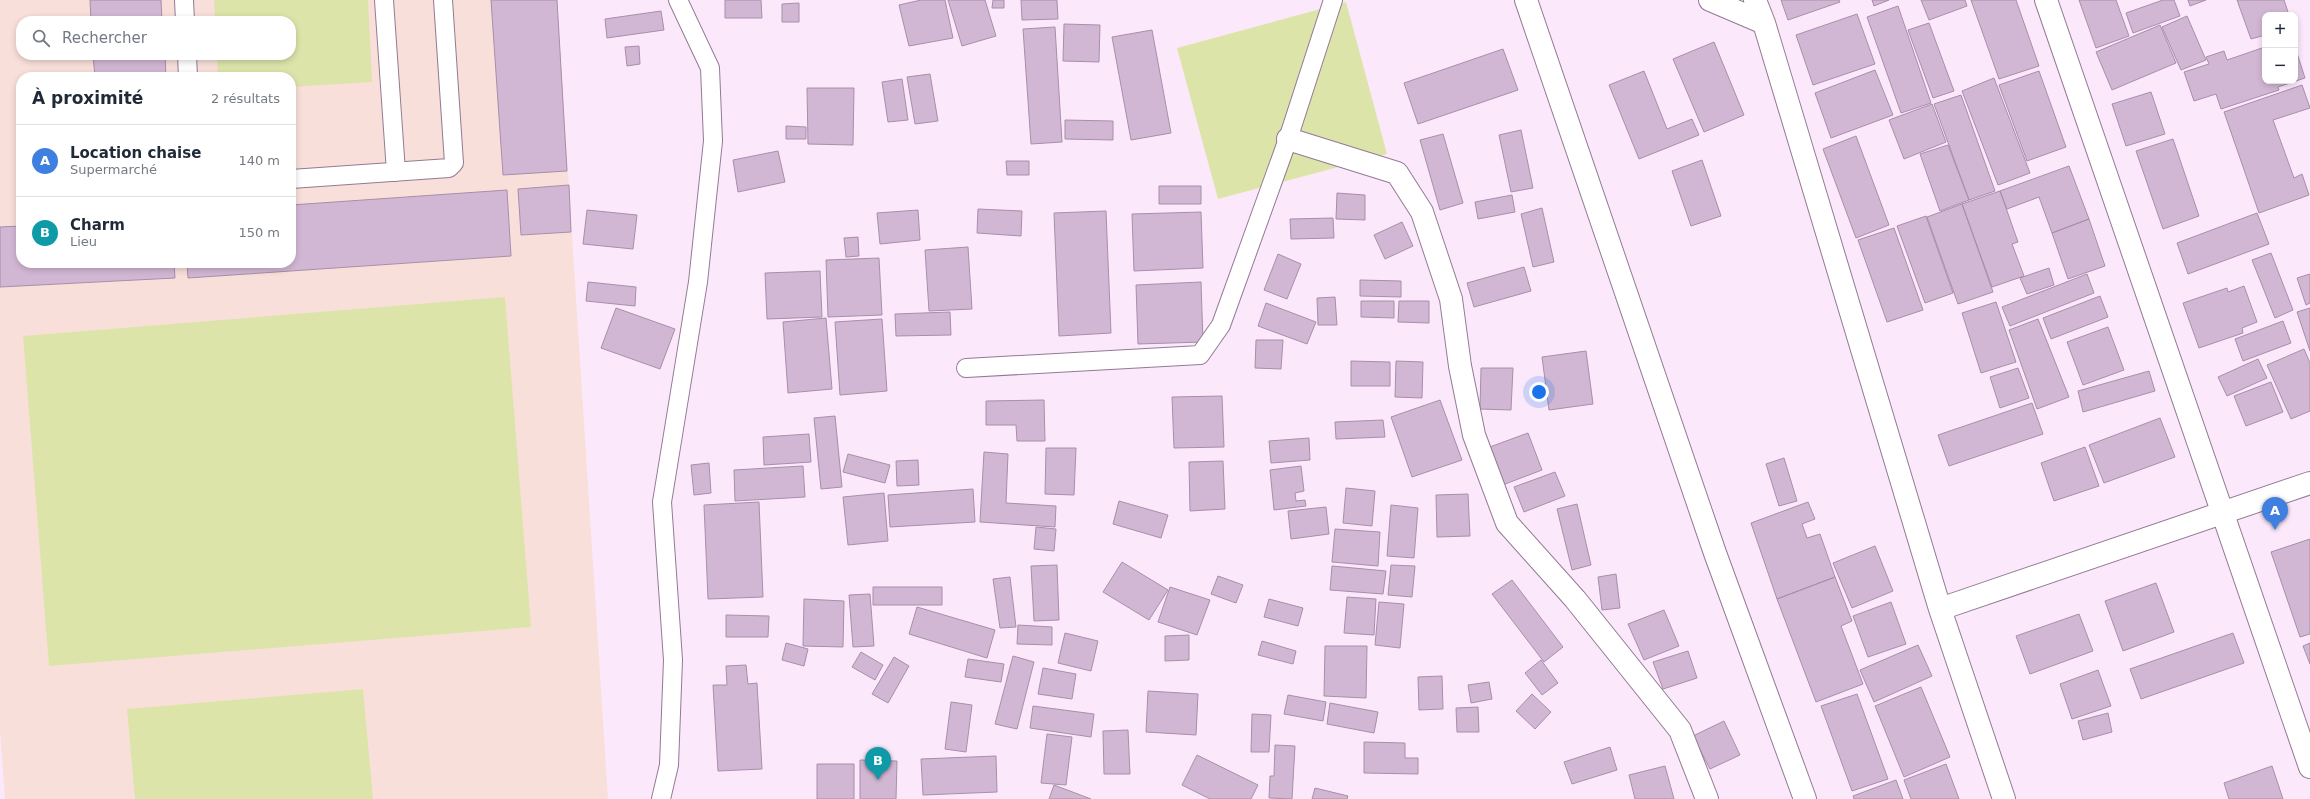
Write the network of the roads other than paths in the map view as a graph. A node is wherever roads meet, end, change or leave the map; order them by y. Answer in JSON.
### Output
{"nodes":[{"id":1,"x":184,"y":0,"type":"edge"},
{"id":2,"x":384,"y":0,"type":"edge"},
{"id":3,"x":443,"y":0,"type":"edge"},
{"id":4,"x":678,"y":0,"type":"edge"},
{"id":5,"x":1333,"y":0,"type":"edge"},
{"id":6,"x":1526,"y":0,"type":"edge"},
{"id":7,"x":1710,"y":0,"type":"edge"},
{"id":8,"x":1754,"y":0,"type":"edge"},
{"id":9,"x":2046,"y":0,"type":"edge"},
{"id":10,"x":185,"y":16,"type":"edge"},
{"id":11,"x":1764,"y":23,"type":"junction"},
{"id":12,"x":187,"y":60,"type":"edge"},
{"id":13,"x":188,"y":72,"type":"edge"},
{"id":14,"x":1288,"y":139,"type":"junction"},
{"id":15,"x":396,"y":172,"type":"junction"},
{"id":16,"x":296,"y":179,"type":"edge"},
{"id":17,"x":966,"y":368,"type":"dead end"},
{"id":18,"x":2310,"y":483,"type":"edge"},
{"id":19,"x":2222,"y":513,"type":"junction"},
{"id":20,"x":1940,"y":609,"type":"junction"},
{"id":21,"x":2310,"y":767,"type":"edge"},
{"id":22,"x":661,"y":799,"type":"edge"},
{"id":23,"x":1706,"y":799,"type":"edge"},
{"id":24,"x":1804,"y":799,"type":"edge"},
{"id":25,"x":2004,"y":799,"type":"edge"}],
"edges":[{"from":1,"to":10,"type":"lane"},
{"from":2,"to":15,"type":"lane"},
{"from":3,"to":15,"type":"lane"},
{"from":4,"to":22,"type":"lane"},
{"from":5,"to":14,"type":"lane"},
{"from":6,"to":24,"type":"street"},
{"from":7,"to":11,"type":"street"},
{"from":8,"to":11,"type":"street"},
{"from":9,"to":19,"type":"street"},
{"from":11,"to":20,"type":"street"},
{"from":12,"to":13,"type":"lane"},
{"from":14,"to":17,"type":"lane"},
{"from":14,"to":23,"type":"street"},
{"from":15,"to":16,"type":"lane"},
{"from":18,"to":19,"type":"street"},
{"from":19,"to":20,"type":"street"},
{"from":19,"to":21,"type":"street"},
{"from":20,"to":25,"type":"street"}]}
